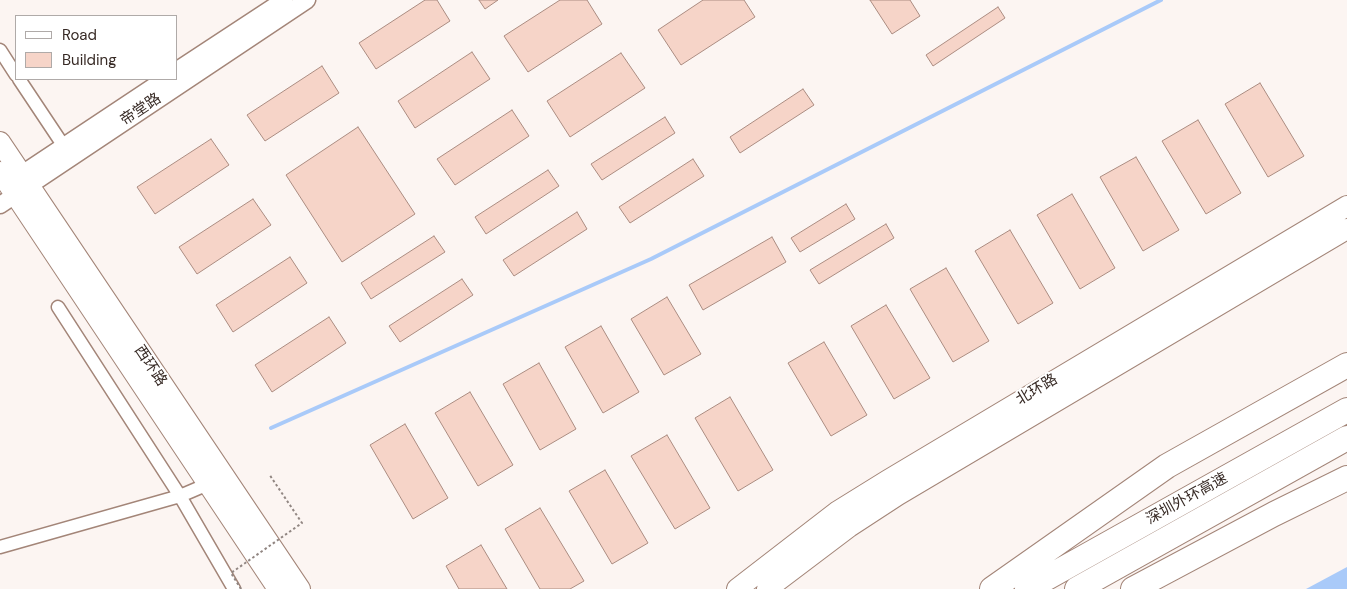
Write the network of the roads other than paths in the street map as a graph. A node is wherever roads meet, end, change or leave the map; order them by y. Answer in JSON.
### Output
{"nodes":[{"id":1,"x":284,"y":0,"type":"edge"},
{"id":2,"x":308,"y":0,"type":"edge"},
{"id":3,"x":0,"y":50,"type":"edge"},
{"id":4,"x":178,"y":70,"type":"edge"},
{"id":5,"x":15,"y":73,"type":"edge"},
{"id":6,"x":20,"y":80,"type":"edge"},
{"id":7,"x":164,"y":80,"type":"edge"},
{"id":8,"x":0,"y":142,"type":"edge"},
{"id":9,"x":68,"y":152,"type":"junction"},
{"id":10,"x":11,"y":186,"type":"edge"},
{"id":11,"x":1347,"y":206,"type":"edge"},
{"id":12,"x":1347,"y":229,"type":"edge"},
{"id":13,"x":58,"y":307,"type":"dead end"},
{"id":14,"x":1347,"y":360,"type":"edge"},
{"id":15,"x":1347,"y":365,"type":"edge"},
{"id":16,"x":1310,"y":385,"type":"junction"},
{"id":17,"x":1347,"y":410,"type":"edge"},
{"id":18,"x":1347,"y":438,"type":"edge"},
{"id":19,"x":1347,"y":478,"type":"edge"},
{"id":20,"x":208,"y":484,"type":"junction"},
{"id":21,"x":180,"y":496,"type":"junction"},
{"id":22,"x":0,"y":547,"type":"edge"},
{"id":23,"x":234,"y":589,"type":"edge"},
{"id":24,"x":278,"y":589,"type":"edge"},
{"id":25,"x":300,"y":589,"type":"edge"},
{"id":26,"x":737,"y":589,"type":"edge"},
{"id":27,"x":767,"y":589,"type":"edge"},
{"id":28,"x":992,"y":589,"type":"edge"},
{"id":29,"x":1027,"y":589,"type":"edge"},
{"id":30,"x":1077,"y":589,"type":"edge"},
{"id":31,"x":1133,"y":589,"type":"edge"}],
"edges":[{"from":1,"to":4,"type":"street"},
{"from":2,"to":9,"type":"street","name":"帝堂路"},
{"from":3,"to":5,"type":"street"},
{"from":6,"to":9,"type":"street"},
{"from":7,"to":9,"type":"street","name":"帝堂路"},
{"from":8,"to":10,"type":"main road","name":"西环路"},
{"from":9,"to":10,"type":"street","name":"帝堂路"},
{"from":10,"to":20,"type":"main road","name":"西环路"},
{"from":10,"to":25,"type":"main road","name":"西环路"},
{"from":11,"to":26,"type":"main road","name":"北环路"},
{"from":12,"to":27,"type":"main road","name":"北环路"},
{"from":13,"to":21,"type":"street"},
{"from":14,"to":16,"type":"highway"},
{"from":15,"to":16,"type":"highway"},
{"from":16,"to":28,"type":"highway"},
{"from":17,"to":29,"type":"highway","name":"深圳外环高速"},
{"from":18,"to":30,"type":"highway","name":"深圳外环高速"},
{"from":19,"to":31,"type":"highway"},
{"from":20,"to":21,"type":"street"},
{"from":20,"to":24,"type":"main road","name":"西环路"},
{"from":21,"to":22,"type":"street"},
{"from":21,"to":23,"type":"street"}]}
